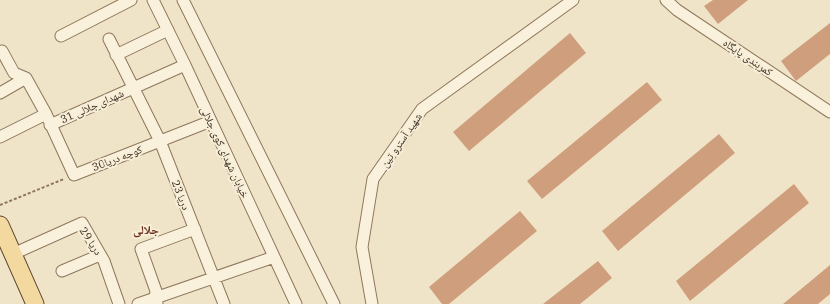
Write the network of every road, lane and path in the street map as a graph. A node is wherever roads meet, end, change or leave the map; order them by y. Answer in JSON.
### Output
{"nodes":[{"id":1,"x":131,"y":0,"type":"edge"},
{"id":2,"x":153,"y":0,"type":"edge"},
{"id":3,"x":183,"y":0,"type":"edge"},
{"id":4,"x":573,"y":0,"type":"edge"},
{"id":5,"x":666,"y":0,"type":"edge"},
{"id":6,"x":168,"y":30,"type":"junction"},
{"id":7,"x":61,"y":36,"type":"dead end"},
{"id":8,"x":109,"y":39,"type":"dead end"},
{"id":9,"x":2,"y":52,"type":"dead end"},
{"id":10,"x":116,"y":55,"type":"junction"},
{"id":11,"x":185,"y":65,"type":"junction"},
{"id":12,"x":26,"y":78,"type":"junction"},
{"id":13,"x":134,"y":88,"type":"junction"},
{"id":14,"x":0,"y":93,"type":"edge"},
{"id":15,"x":830,"y":112,"type":"edge"},
{"id":16,"x":46,"y":114,"type":"junction"},
{"id":17,"x":211,"y":121,"type":"junction"},
{"id":18,"x":50,"y":125,"type":"junction"},
{"id":19,"x":0,"y":137,"type":"edge"},
{"id":20,"x":160,"y":141,"type":"junction"},
{"id":21,"x":74,"y":175,"type":"junction"},
{"id":22,"x":0,"y":205,"type":"edge"},
{"id":23,"x":0,"y":225,"type":"edge"},
{"id":24,"x":195,"y":229,"type":"junction"},
{"id":25,"x":13,"y":254,"type":"junction"},
{"id":26,"x":100,"y":255,"type":"junction"},
{"id":27,"x":274,"y":257,"type":"junction"},
{"id":28,"x":62,"y":271,"type":"dead end"},
{"id":29,"x":214,"y":279,"type":"junction"},
{"id":30,"x":156,"y":301,"type":"edge"},
{"id":31,"x":35,"y":304,"type":"edge"},
{"id":32,"x":119,"y":304,"type":"edge"},
{"id":33,"x":138,"y":304,"type":"edge"},
{"id":34,"x":224,"y":304,"type":"edge"},
{"id":35,"x":296,"y":304,"type":"edge"},
{"id":36,"x":334,"y":304,"type":"edge"},
{"id":37,"x":372,"y":304,"type":"edge"}],
"edges":[{"from":1,"to":7,"type":"street"},
{"from":2,"to":6,"type":"street","name":"خیابان شهدای کوی جلالی"},
{"from":3,"to":36,"type":"street"},
{"from":4,"to":37,"type":"street","name":"شهید آسترو تین"},
{"from":5,"to":15,"type":"street","name":"کمربندی پایگاه"},
{"from":6,"to":10,"type":"street"},
{"from":6,"to":11,"type":"street","name":"خیابان شهدای کوی جلالی"},
{"from":8,"to":10,"type":"street","name":"دریا 23"},
{"from":9,"to":12,"type":"street"},
{"from":10,"to":13,"type":"street","name":"دریا 23"},
{"from":11,"to":13,"type":"street","name":"شهدای جلالی 31"},
{"from":11,"to":17,"type":"street","name":"خیابان شهدای کوی جلالی"},
{"from":12,"to":14,"type":"street"},
{"from":12,"to":16,"type":"street"},
{"from":13,"to":18,"type":"street","name":"شهدای جلالی 31"},
{"from":13,"to":20,"type":"street","name":"دریا 23"},
{"from":16,"to":18,"type":"street"},
{"from":16,"to":19,"type":"street"},
{"from":17,"to":20,"type":"street","name":"کوچه دریا30"},
{"from":17,"to":27,"type":"street","name":"خیابان شهدای کوی جلالی"},
{"from":18,"to":21,"type":"street"},
{"from":20,"to":21,"type":"street","name":"کوچه دریا30"},
{"from":20,"to":24,"type":"street","name":"دریا 23"},
{"from":21,"to":22,"type":"path"},
{"from":23,"to":25,"type":"main road"},
{"from":24,"to":29,"type":"street","name":"دریا 23"},
{"from":24,"to":30,"type":"street"},
{"from":25,"to":26,"type":"street","name":"دریا 29"},
{"from":25,"to":31,"type":"main road"},
{"from":26,"to":28,"type":"street"},
{"from":26,"to":32,"type":"street","name":"دریا 29"},
{"from":27,"to":29,"type":"street"},
{"from":27,"to":35,"type":"street","name":"خیابان شهدای کوی جلالی"},
{"from":29,"to":30,"type":"street"},
{"from":29,"to":34,"type":"street","name":"دریا 23"},
{"from":30,"to":33,"type":"street"}]}
